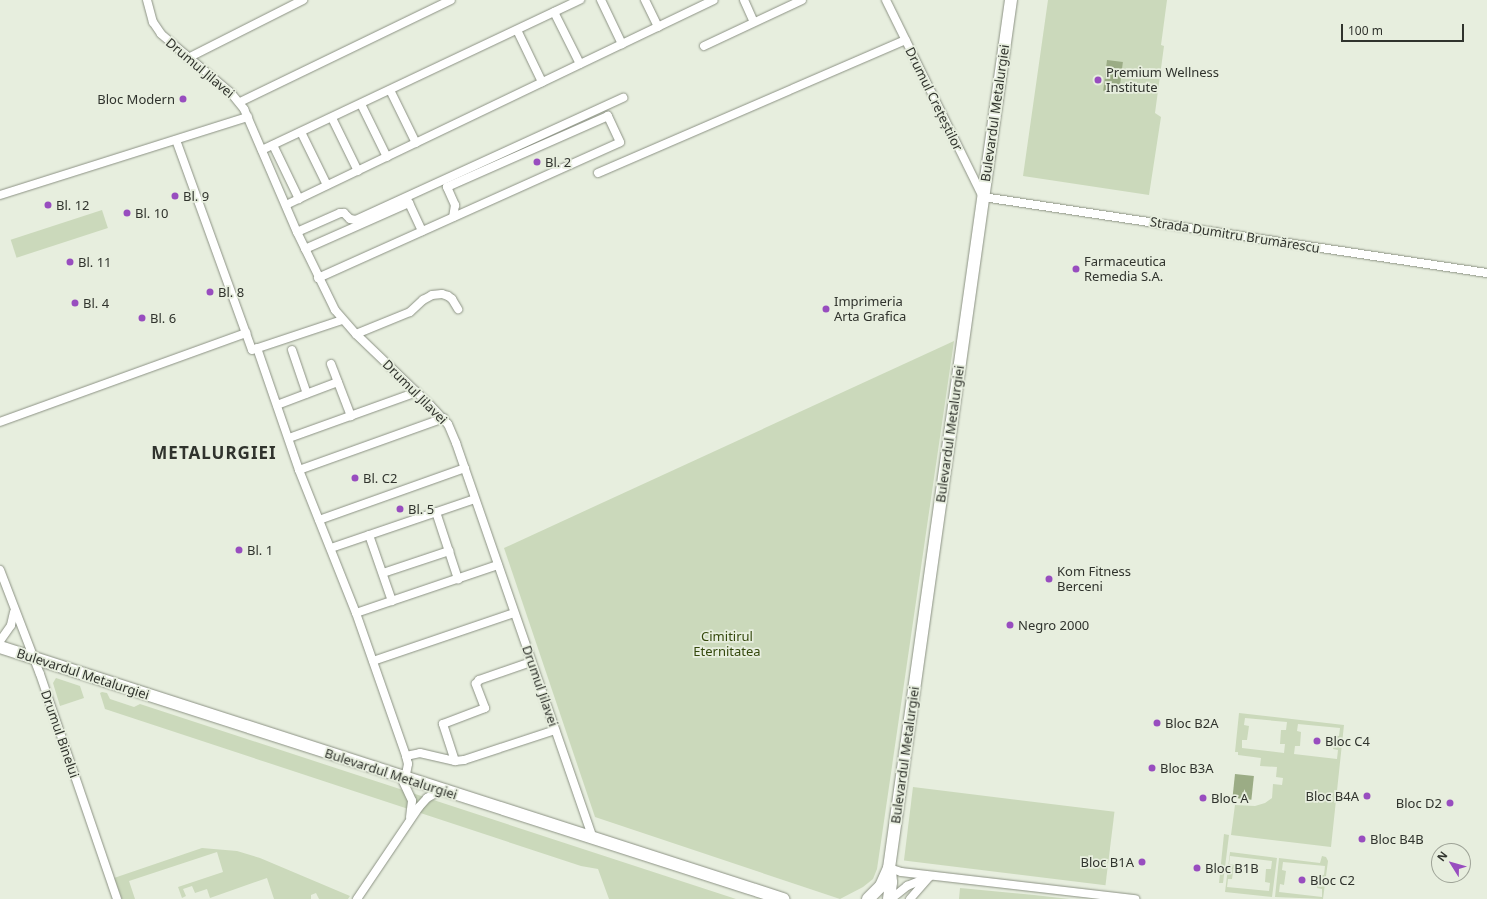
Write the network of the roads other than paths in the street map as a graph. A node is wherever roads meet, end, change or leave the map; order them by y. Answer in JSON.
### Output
{"nodes":[{"id":1,"x":148,"y":0,"type":"edge"},
{"id":2,"x":303,"y":0,"type":"edge"},
{"id":3,"x":451,"y":0,"type":"edge"},
{"id":4,"x":580,"y":0,"type":"edge"},
{"id":5,"x":601,"y":0,"type":"edge"},
{"id":6,"x":645,"y":0,"type":"edge"},
{"id":7,"x":714,"y":0,"type":"edge"},
{"id":8,"x":744,"y":0,"type":"edge"},
{"id":9,"x":802,"y":0,"type":"edge"},
{"id":10,"x":886,"y":0,"type":"edge"},
{"id":11,"x":1011,"y":0,"type":"edge"},
{"id":12,"x":554,"y":12,"type":"junction"},
{"id":13,"x":754,"y":22,"type":"junction"},
{"id":14,"x":658,"y":27,"type":"junction"},
{"id":15,"x":517,"y":30,"type":"junction"},
{"id":16,"x":906,"y":40,"type":"junction"},
{"id":17,"x":622,"y":44,"type":"junction"},
{"id":18,"x":704,"y":46,"type":"dead end"},
{"id":19,"x":188,"y":58,"type":"junction"},
{"id":20,"x":580,"y":64,"type":"junction"},
{"id":21,"x":542,"y":82,"type":"junction"},
{"id":22,"x":390,"y":90,"type":"junction"},
{"id":23,"x":623,"y":98,"type":"dead end"},
{"id":24,"x":240,"y":102,"type":"junction"},
{"id":25,"x":361,"y":104,"type":"junction"},
{"id":26,"x":248,"y":117,"type":"junction"},
{"id":27,"x":332,"y":118,"type":"junction"},
{"id":28,"x":301,"y":132,"type":"junction"},
{"id":29,"x":176,"y":140,"type":"junction"},
{"id":30,"x":416,"y":143,"type":"junction"},
{"id":31,"x":273,"y":145,"type":"junction"},
{"id":32,"x":262,"y":150,"type":"junction"},
{"id":33,"x":387,"y":157,"type":"junction"},
{"id":34,"x":358,"y":171,"type":"junction"},
{"id":35,"x":598,"y":173,"type":"dead end"},
{"id":36,"x":327,"y":185,"type":"junction"},
{"id":37,"x":0,"y":195,"type":"edge"},
{"id":38,"x":983,"y":197,"type":"junction"},
{"id":39,"x":299,"y":199,"type":"junction"},
{"id":40,"x":286,"y":205,"type":"junction"},
{"id":41,"x":453,"y":217,"type":"junction"},
{"id":42,"x":422,"y":231,"type":"junction"},
{"id":43,"x":297,"y":232,"type":"junction"},
{"id":44,"x":305,"y":249,"type":"junction"},
{"id":45,"x":1487,"y":273,"type":"edge"},
{"id":46,"x":318,"y":278,"type":"junction"},
{"id":47,"x":458,"y":309,"type":"dead end"},
{"id":48,"x":342,"y":320,"type":"junction"},
{"id":49,"x":246,"y":333,"type":"junction"},
{"id":50,"x":356,"y":334,"type":"junction"},
{"id":51,"x":257,"y":348,"type":"junction"},
{"id":52,"x":292,"y":350,"type":"dead end"},
{"id":53,"x":331,"y":364,"type":"dead end"},
{"id":54,"x":338,"y":382,"type":"junction"},
{"id":55,"x":417,"y":392,"type":"junction"},
{"id":56,"x":307,"y":394,"type":"junction"},
{"id":57,"x":277,"y":405,"type":"junction"},
{"id":58,"x":351,"y":416,"type":"junction"},
{"id":59,"x":444,"y":418,"type":"junction"},
{"id":60,"x":0,"y":422,"type":"edge"},
{"id":61,"x":289,"y":438,"type":"junction"},
{"id":62,"x":465,"y":468,"type":"junction"},
{"id":63,"x":299,"y":470,"type":"junction"},
{"id":64,"x":475,"y":499,"type":"junction"},
{"id":65,"x":436,"y":512,"type":"junction"},
{"id":66,"x":319,"y":520,"type":"junction"},
{"id":67,"x":369,"y":535,"type":"junction"},
{"id":68,"x":331,"y":548,"type":"junction"},
{"id":69,"x":449,"y":551,"type":"junction"},
{"id":70,"x":498,"y":565,"type":"junction"},
{"id":71,"x":0,"y":570,"type":"edge"},
{"id":72,"x":383,"y":573,"type":"junction"},
{"id":73,"x":458,"y":578,"type":"junction"},
{"id":74,"x":392,"y":601,"type":"junction"},
{"id":75,"x":14,"y":611,"type":"junction"},
{"id":76,"x":356,"y":613,"type":"junction"},
{"id":77,"x":514,"y":613,"type":"junction"},
{"id":78,"x":0,"y":641,"type":"edge"},
{"id":79,"x":0,"y":647,"type":"edge"},
{"id":80,"x":34,"y":658,"type":"junction"},
{"id":81,"x":373,"y":661,"type":"junction"},
{"id":82,"x":531,"y":662,"type":"junction"},
{"id":83,"x":555,"y":730,"type":"junction"},
{"id":84,"x":406,"y":756,"type":"junction"},
{"id":85,"x":455,"y":760,"type":"junction"},
{"id":86,"x":403,"y":778,"type":"junction"},
{"id":87,"x":441,"y":790,"type":"junction"},
{"id":88,"x":410,"y":820,"type":"junction"},
{"id":89,"x":593,"y":839,"type":"junction"},
{"id":90,"x":889,"y":868,"type":"junction"},
{"id":91,"x":931,"y":876,"type":"junction"},
{"id":92,"x":117,"y":899,"type":"edge"},
{"id":93,"x":357,"y":899,"type":"edge"},
{"id":94,"x":783,"y":899,"type":"edge"},
{"id":95,"x":869,"y":899,"type":"edge"},
{"id":96,"x":882,"y":899,"type":"edge"},
{"id":97,"x":890,"y":899,"type":"edge"},
{"id":98,"x":910,"y":899,"type":"edge"},
{"id":99,"x":1135,"y":899,"type":"edge"}],
"edges":[{"from":1,"to":19,"type":"street","name":"Drumul Jilavei"},
{"from":2,"to":19,"type":"street"},
{"from":3,"to":24,"type":"street"},
{"from":4,"to":12,"type":"street"},
{"from":5,"to":17,"type":"street"},
{"from":6,"to":14,"type":"street"},
{"from":7,"to":14,"type":"street"},
{"from":8,"to":13,"type":"street"},
{"from":9,"to":13,"type":"street"},
{"from":10,"to":16,"type":"street","name":"Drumul Crețeștilor"},
{"from":11,"to":38,"type":"main road","name":"Bulevardul Metalurgiei"},
{"from":12,"to":15,"type":"street"},
{"from":12,"to":20,"type":"street"},
{"from":13,"to":18,"type":"street"},
{"from":14,"to":17,"type":"street"},
{"from":15,"to":21,"type":"street"},
{"from":15,"to":22,"type":"street"},
{"from":16,"to":35,"type":"street"},
{"from":16,"to":38,"type":"street","name":"Drumul Crețeștilor"},
{"from":17,"to":20,"type":"street"},
{"from":19,"to":24,"type":"street","name":"Drumul Jilavei"},
{"from":20,"to":21,"type":"street"},
{"from":21,"to":30,"type":"street"},
{"from":22,"to":25,"type":"street"},
{"from":22,"to":30,"type":"street"},
{"from":23,"to":43,"type":"street"},
{"from":24,"to":26,"type":"street","name":"Drumul Jilavei"},
{"from":25,"to":27,"type":"street"},
{"from":25,"to":33,"type":"street"},
{"from":26,"to":29,"type":"street"},
{"from":26,"to":32,"type":"street","name":"Drumul Jilavei"},
{"from":27,"to":28,"type":"street"},
{"from":27,"to":34,"type":"street"},
{"from":28,"to":31,"type":"street"},
{"from":28,"to":36,"type":"street"},
{"from":29,"to":37,"type":"street"},
{"from":29,"to":49,"type":"street"},
{"from":30,"to":33,"type":"street"},
{"from":31,"to":32,"type":"street"},
{"from":31,"to":39,"type":"street"},
{"from":32,"to":40,"type":"street","name":"Drumul Jilavei"},
{"from":33,"to":34,"type":"street"},
{"from":34,"to":36,"type":"street"},
{"from":36,"to":39,"type":"street"},
{"from":38,"to":45,"type":"street","name":"Strada Dumitru Brumărescu"},
{"from":38,"to":90,"type":"main road","name":"Bulevardul Metalurgiei"},
{"from":39,"to":40,"type":"street"},
{"from":40,"to":43,"type":"street","name":"Drumul Jilavei"},
{"from":41,"to":41,"type":"street"},
{"from":41,"to":42,"type":"street"},
{"from":42,"to":44,"type":"street"},
{"from":42,"to":46,"type":"street"},
{"from":43,"to":44,"type":"street","name":"Drumul Jilavei"},
{"from":44,"to":46,"type":"street","name":"Drumul Jilavei"},
{"from":46,"to":48,"type":"street","name":"Drumul Jilavei"},
{"from":47,"to":50,"type":"street"},
{"from":48,"to":50,"type":"street","name":"Drumul Jilavei"},
{"from":48,"to":51,"type":"street"},
{"from":49,"to":51,"type":"street"},
{"from":49,"to":60,"type":"street"},
{"from":50,"to":55,"type":"street","name":"Drumul Jilavei"},
{"from":51,"to":57,"type":"street"},
{"from":52,"to":56,"type":"street"},
{"from":53,"to":54,"type":"street"},
{"from":54,"to":56,"type":"street"},
{"from":54,"to":58,"type":"street"},
{"from":55,"to":58,"type":"street"},
{"from":55,"to":59,"type":"street","name":"Drumul Jilavei"},
{"from":56,"to":57,"type":"street"},
{"from":57,"to":61,"type":"street"},
{"from":58,"to":61,"type":"street"},
{"from":59,"to":62,"type":"street","name":"Drumul Jilavei"},
{"from":59,"to":63,"type":"street"},
{"from":61,"to":63,"type":"street"},
{"from":62,"to":64,"type":"street","name":"Drumul Jilavei"},
{"from":62,"to":66,"type":"street"},
{"from":63,"to":66,"type":"street"},
{"from":64,"to":65,"type":"street"},
{"from":64,"to":70,"type":"street","name":"Drumul Jilavei"},
{"from":65,"to":67,"type":"street"},
{"from":65,"to":69,"type":"street"},
{"from":66,"to":68,"type":"street"},
{"from":67,"to":68,"type":"street"},
{"from":67,"to":72,"type":"street"},
{"from":68,"to":76,"type":"street"},
{"from":69,"to":72,"type":"street"},
{"from":69,"to":73,"type":"street"},
{"from":70,"to":73,"type":"street"},
{"from":70,"to":77,"type":"street","name":"Drumul Jilavei"},
{"from":71,"to":75,"type":"street","name":"Drumul Binelui"},
{"from":72,"to":74,"type":"street"},
{"from":73,"to":74,"type":"street"},
{"from":74,"to":76,"type":"street"},
{"from":75,"to":78,"type":"street"},
{"from":75,"to":80,"type":"street","name":"Drumul Binelui"},
{"from":76,"to":81,"type":"street"},
{"from":77,"to":81,"type":"street"},
{"from":77,"to":82,"type":"street","name":"Drumul Jilavei"},
{"from":79,"to":80,"type":"main road","name":"Bulevardul Metalurgiei"},
{"from":80,"to":86,"type":"main road","name":"Bulevardul Metalurgiei"},
{"from":80,"to":92,"type":"street","name":"Drumul Binelui"},
{"from":81,"to":84,"type":"street"},
{"from":82,"to":83,"type":"street","name":"Drumul Jilavei"},
{"from":82,"to":85,"type":"street"},
{"from":83,"to":85,"type":"street"},
{"from":83,"to":89,"type":"street","name":"Drumul Jilavei"},
{"from":84,"to":85,"type":"street"},
{"from":84,"to":86,"type":"street"},
{"from":86,"to":87,"type":"main road","name":"Bulevardul Metalurgiei"},
{"from":86,"to":88,"type":"street"},
{"from":87,"to":88,"type":"street"},
{"from":87,"to":89,"type":"main road","name":"Bulevardul Metalurgiei"},
{"from":88,"to":93,"type":"street"},
{"from":89,"to":94,"type":"main road","name":"Bulevardul Metalurgiei"},
{"from":90,"to":91,"type":"street"},
{"from":90,"to":95,"type":"main road","name":"Bulevardul Metalurgiei"},
{"from":90,"to":97,"type":"main road","name":"Bulevardul Metalurgiei"},
{"from":91,"to":97,"type":"street"},
{"from":91,"to":98,"type":"street"},
{"from":91,"to":99,"type":"street"},
{"from":95,"to":96,"type":"main road"}]}
